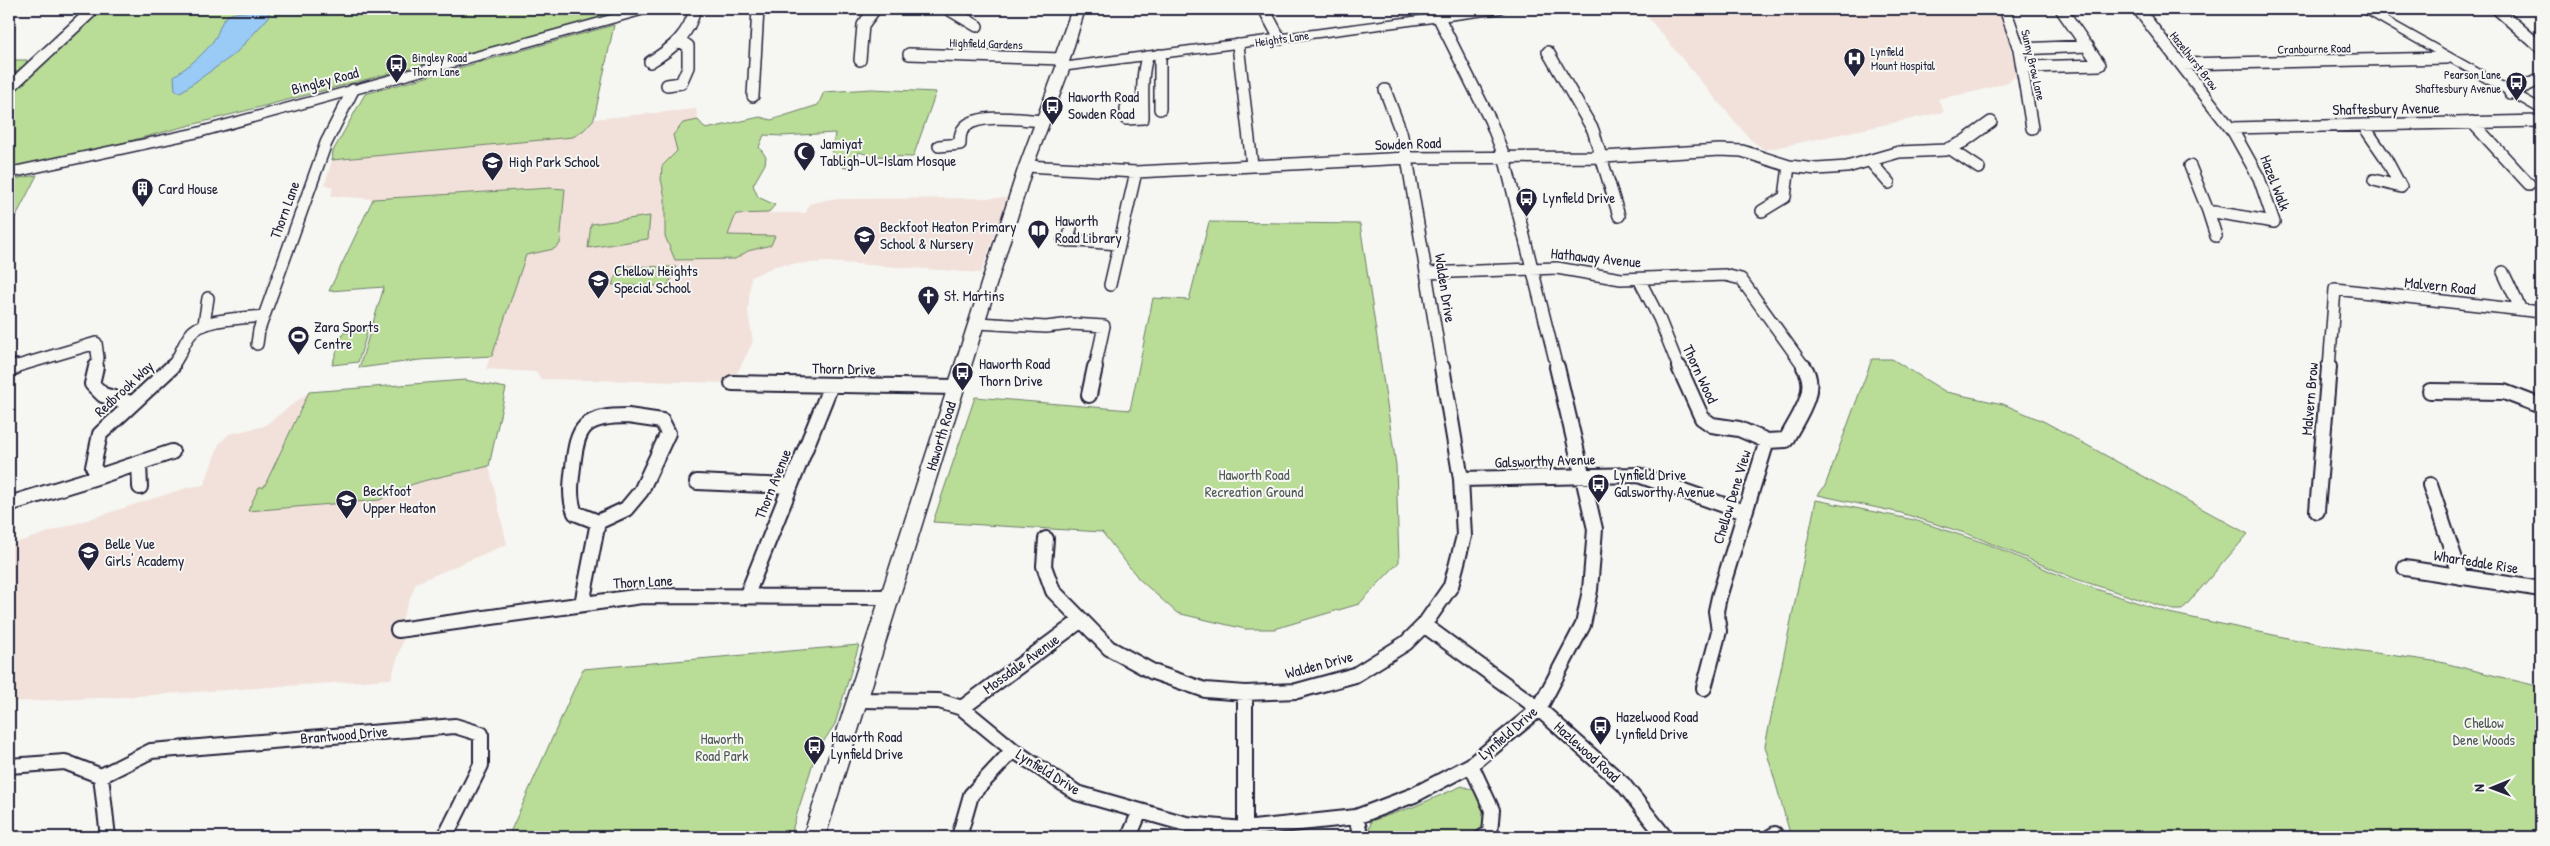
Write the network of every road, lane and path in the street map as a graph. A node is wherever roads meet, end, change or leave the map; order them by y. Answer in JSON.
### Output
{"nodes":[{"id":1,"x":94,"y":9,"type":"edge"},
{"id":2,"x":647,"y":9,"type":"edge"},
{"id":3,"x":695,"y":9,"type":"edge"},
{"id":4,"x":758,"y":9,"type":"edge"},
{"id":5,"x":875,"y":9,"type":"edge"},
{"id":6,"x":948,"y":9,"type":"edge"},
{"id":7,"x":1078,"y":9,"type":"edge"},
{"id":8,"x":1264,"y":9,"type":"edge"},
{"id":9,"x":1496,"y":9,"type":"edge"},
{"id":10,"x":1501,"y":9,"type":"edge"},
{"id":11,"x":2005,"y":9,"type":"edge"},
{"id":12,"x":2010,"y":9,"type":"edge"},
{"id":13,"x":2061,"y":9,"type":"edge"},
{"id":14,"x":2138,"y":9,"type":"edge"},
{"id":15,"x":2363,"y":9,"type":"edge"},
{"id":16,"x":2497,"y":9,"type":"edge"},
{"id":17,"x":1439,"y":18,"type":"junction"},
{"id":18,"x":977,"y":26,"type":"dead end"},
{"id":19,"x":1280,"y":39,"type":"junction"},
{"id":20,"x":680,"y":41,"type":"junction"},
{"id":21,"x":1238,"y":44,"type":"junction"},
{"id":22,"x":2088,"y":46,"type":"junction"},
{"id":23,"x":2541,"y":48,"type":"edge"},
{"id":24,"x":2019,"y":49,"type":"junction"},
{"id":25,"x":1548,"y":52,"type":"dead end"},
{"id":26,"x":909,"y":54,"type":"dead end"},
{"id":27,"x":1153,"y":56,"type":"junction"},
{"id":28,"x":2447,"y":58,"type":"junction"},
{"id":29,"x":860,"y":60,"type":"dead end"},
{"id":30,"x":650,"y":62,"type":"dead end"},
{"id":31,"x":1062,"y":63,"type":"junction"},
{"id":32,"x":2181,"y":64,"type":"junction"},
{"id":33,"x":2022,"y":67,"type":"junction"},
{"id":34,"x":2541,"y":79,"type":"edge"},
{"id":35,"x":667,"y":85,"type":"dead end"},
{"id":36,"x":9,"y":88,"type":"edge"},
{"id":37,"x":352,"y":90,"type":"junction"},
{"id":38,"x":1385,"y":90,"type":"dead end"},
{"id":39,"x":2510,"y":93,"type":"junction"},
{"id":40,"x":753,"y":96,"type":"dead end"},
{"id":41,"x":1143,"y":108,"type":"dead end"},
{"id":42,"x":1160,"y":108,"type":"dead end"},
{"id":43,"x":2541,"y":110,"type":"edge"},
{"id":44,"x":2541,"y":121,"type":"edge"},
{"id":45,"x":1043,"y":122,"type":"junction"},
{"id":46,"x":1991,"y":122,"type":"dead end"},
{"id":47,"x":2472,"y":122,"type":"junction"},
{"id":48,"x":2363,"y":125,"type":"junction"},
{"id":49,"x":2032,"y":128,"type":"dead end"},
{"id":50,"x":2231,"y":128,"type":"junction"},
{"id":51,"x":939,"y":146,"type":"dead end"},
{"id":52,"x":1949,"y":148,"type":"junction"},
{"id":53,"x":1504,"y":156,"type":"junction"},
{"id":54,"x":1603,"y":157,"type":"junction"},
{"id":55,"x":1407,"y":158,"type":"junction"},
{"id":56,"x":1870,"y":161,"type":"junction"},
{"id":57,"x":1252,"y":165,"type":"junction"},
{"id":58,"x":1026,"y":166,"type":"junction"},
{"id":59,"x":1789,"y":166,"type":"junction"},
{"id":60,"x":2190,"y":166,"type":"dead end"},
{"id":61,"x":1979,"y":168,"type":"dead end"},
{"id":62,"x":1136,"y":172,"type":"junction"},
{"id":63,"x":9,"y":173,"type":"edge"},
{"id":64,"x":2374,"y":180,"type":"dead end"},
{"id":65,"x":1890,"y":183,"type":"dead end"},
{"id":66,"x":2529,"y":184,"type":"dead end"},
{"id":67,"x":2208,"y":211,"type":"junction"},
{"id":68,"x":1762,"y":212,"type":"dead end"},
{"id":69,"x":1619,"y":216,"type":"dead end"},
{"id":70,"x":1070,"y":228,"type":"dead end"},
{"id":71,"x":2216,"y":236,"type":"dead end"},
{"id":72,"x":1119,"y":244,"type":"junction"},
{"id":73,"x":1533,"y":268,"type":"junction"},
{"id":74,"x":2503,"y":272,"type":"dead end"},
{"id":75,"x":1426,"y":273,"type":"junction"},
{"id":76,"x":1702,"y":278,"type":"joint"},
{"id":77,"x":1640,"y":280,"type":"junction"},
{"id":78,"x":1110,"y":285,"type":"dead end"},
{"id":79,"x":2335,"y":289,"type":"joint"},
{"id":80,"x":208,"y":298,"type":"dead end"},
{"id":81,"x":2522,"y":310,"type":"junction"},
{"id":82,"x":2541,"y":312,"type":"edge"},
{"id":83,"x":264,"y":316,"type":"junction"},
{"id":84,"x":978,"y":323,"type":"junction"},
{"id":85,"x":204,"y":324,"type":"junction"},
{"id":86,"x":257,"y":344,"type":"dead end"},
{"id":87,"x":9,"y":369,"type":"edge"},
{"id":88,"x":732,"y":383,"type":"dead end"},
{"id":89,"x":831,"y":385,"type":"junction"},
{"id":90,"x":956,"y":387,"type":"junction"},
{"id":91,"x":2430,"y":391,"type":"dead end"},
{"id":92,"x":1088,"y":396,"type":"dead end"},
{"id":93,"x":132,"y":403,"type":"junction"},
{"id":94,"x":2541,"y":406,"type":"edge"},
{"id":95,"x":1767,"y":441,"type":"junction"},
{"id":96,"x":172,"y":452,"type":"dead end"},
{"id":97,"x":139,"y":462,"type":"junction"},
{"id":98,"x":1583,"y":475,"type":"junction"},
{"id":99,"x":100,"y":476,"type":"junction"},
{"id":100,"x":1461,"y":479,"type":"junction"},
{"id":101,"x":697,"y":482,"type":"dead end"},
{"id":102,"x":2430,"y":485,"type":"dead end"},
{"id":103,"x":789,"y":486,"type":"junction"},
{"id":104,"x":140,"y":487,"type":"dead end"},
{"id":105,"x":9,"y":504,"type":"edge"},
{"id":106,"x":2317,"y":511,"type":"dead end"},
{"id":107,"x":1744,"y":512,"type":"junction"},
{"id":108,"x":598,"y":522,"type":"junction"},
{"id":109,"x":1046,"y":539,"type":"dead end"},
{"id":110,"x":2405,"y":568,"type":"dead end"},
{"id":111,"x":2461,"y":577,"type":"junction"},
{"id":112,"x":2541,"y":589,"type":"edge"},
{"id":113,"x":746,"y":596,"type":"junction"},
{"id":114,"x":891,"y":597,"type":"junction"},
{"id":115,"x":582,"y":604,"type":"junction"},
{"id":116,"x":1080,"y":621,"type":"junction"},
{"id":117,"x":1424,"y":625,"type":"junction"},
{"id":118,"x":398,"y":630,"type":"dead end"},
{"id":119,"x":1704,"y":688,"type":"dead end"},
{"id":120,"x":1245,"y":693,"type":"junction"},
{"id":121,"x":857,"y":700,"type":"junction"},
{"id":122,"x":962,"y":708,"type":"junction"},
{"id":123,"x":1538,"y":709,"type":"junction"},
{"id":124,"x":1013,"y":750,"type":"junction"},
{"id":125,"x":1471,"y":765,"type":"junction"},
{"id":126,"x":9,"y":766,"type":"edge"},
{"id":127,"x":101,"y":776,"type":"junction"},
{"id":128,"x":1140,"y":810,"type":"junction"},
{"id":129,"x":1356,"y":817,"type":"junction"},
{"id":130,"x":1245,"y":833,"type":"edge"},
{"id":131,"x":108,"y":837,"type":"edge"},
{"id":132,"x":445,"y":837,"type":"edge"},
{"id":133,"x":814,"y":837,"type":"edge"},
{"id":134,"x":959,"y":837,"type":"edge"},
{"id":135,"x":1129,"y":837,"type":"edge"},
{"id":136,"x":1361,"y":837,"type":"edge"},
{"id":137,"x":1483,"y":837,"type":"edge"},
{"id":138,"x":1665,"y":837,"type":"edge"}],
"edges":[{"from":1,"to":36,"type":"street"},
{"from":2,"to":37,"type":"main road","name":"Bingley Road"},
{"from":3,"to":20,"type":"street"},
{"from":4,"to":40,"type":"street"},
{"from":5,"to":29,"type":"street"},
{"from":6,"to":18,"type":"street"},
{"from":7,"to":31,"type":"main road","name":"Haworth Road"},
{"from":8,"to":19,"type":"street"},
{"from":9,"to":10,"type":"main road","name":"Heights Lane"},
{"from":9,"to":17,"type":"main road","name":"Heights Lane"},
{"from":11,"to":12,"type":"street"},
{"from":11,"to":24,"type":"street","name":"Sunny Brow Lane"},
{"from":13,"to":22,"type":"street"},
{"from":14,"to":32,"type":"street","name":"Hazelhurst Brow"},
{"from":15,"to":28,"type":"main road"},
{"from":16,"to":23,"type":"street"},
{"from":17,"to":19,"type":"main road","name":"Heights Lane"},
{"from":17,"to":53,"type":"street","name":"Lynfield Drive"},
{"from":19,"to":21,"type":"main road","name":"Heights Lane"},
{"from":20,"to":30,"type":"street"},
{"from":20,"to":35,"type":"street"},
{"from":21,"to":27,"type":"main road","name":"Heights Lane"},
{"from":21,"to":57,"type":"street"},
{"from":22,"to":24,"type":"street"},
{"from":22,"to":33,"type":"street"},
{"from":24,"to":33,"type":"street","name":"Sunny Brow Lane"},
{"from":25,"to":54,"type":"street"},
{"from":26,"to":31,"type":"street","name":"Highfield Gardens"},
{"from":27,"to":31,"type":"main road","name":"Heights Lane"},
{"from":27,"to":41,"type":"street"},
{"from":27,"to":42,"type":"street"},
{"from":28,"to":32,"type":"street","name":"Cranbourne Road"},
{"from":28,"to":39,"type":"main road"},
{"from":31,"to":45,"type":"main road","name":"Haworth Road"},
{"from":32,"to":50,"type":"street","name":"Hazelhurst Brow"},
{"from":33,"to":49,"type":"street","name":"Sunny Brow Lane"},
{"from":34,"to":39,"type":"street"},
{"from":37,"to":63,"type":"main road","name":"Bingley Road"},
{"from":37,"to":83,"type":"street","name":"Thorn Lane"},
{"from":38,"to":55,"type":"street","name":"Walden Drive"},
{"from":39,"to":43,"type":"main road"},
{"from":44,"to":47,"type":"street","name":"Shaftesbury Avenue"},
{"from":45,"to":51,"type":"street"},
{"from":45,"to":58,"type":"main road","name":"Haworth Road"},
{"from":46,"to":52,"type":"street"},
{"from":47,"to":48,"type":"street","name":"Shaftesbury Avenue"},
{"from":47,"to":66,"type":"street"},
{"from":48,"to":50,"type":"street","name":"Shaftesbury Avenue"},
{"from":48,"to":64,"type":"street"},
{"from":50,"to":67,"type":"street","name":"Hazel Walk"},
{"from":52,"to":56,"type":"street","name":"Sowden Road"},
{"from":52,"to":61,"type":"street"},
{"from":53,"to":54,"type":"street","name":"Sowden Road"},
{"from":53,"to":55,"type":"street","name":"Sowden Road"},
{"from":53,"to":73,"type":"street","name":"Lynfield Drive"},
{"from":54,"to":59,"type":"street","name":"Sowden Road"},
{"from":54,"to":69,"type":"street"},
{"from":55,"to":57,"type":"street","name":"Sowden Road"},
{"from":55,"to":75,"type":"street","name":"Walden Drive"},
{"from":56,"to":59,"type":"street","name":"Sowden Road"},
{"from":56,"to":65,"type":"street"},
{"from":57,"to":62,"type":"street","name":"Sowden Road"},
{"from":58,"to":62,"type":"street","name":"Sowden Road"},
{"from":58,"to":84,"type":"main road","name":"Haworth Road"},
{"from":59,"to":68,"type":"street"},
{"from":60,"to":67,"type":"street"},
{"from":62,"to":72,"type":"street"},
{"from":67,"to":71,"type":"street"},
{"from":70,"to":72,"type":"street"},
{"from":72,"to":78,"type":"street"},
{"from":73,"to":75,"type":"street","name":"Hathaway Avenue"},
{"from":73,"to":77,"type":"street","name":"Hathaway Avenue"},
{"from":73,"to":98,"type":"street","name":"Lynfield Drive"},
{"from":74,"to":81,"type":"street"},
{"from":75,"to":100,"type":"street","name":"Walden Drive"},
{"from":76,"to":77,"type":"street","name":"Hathaway Avenue"},
{"from":76,"to":95,"type":"street","name":"Chellow Dene View"},
{"from":77,"to":95,"type":"street","name":"Thorn Wood"},
{"from":79,"to":81,"type":"street","name":"Malvern Road"},
{"from":79,"to":106,"type":"street","name":"Malvern Brow"},
{"from":80,"to":85,"type":"street"},
{"from":81,"to":82,"type":"street","name":"Malvern Road"},
{"from":83,"to":85,"type":"street"},
{"from":83,"to":86,"type":"street","name":"Thorn Lane"},
{"from":84,"to":90,"type":"main road","name":"Haworth Road"},
{"from":84,"to":92,"type":"street"},
{"from":85,"to":93,"type":"street","name":"Redbrook Way"},
{"from":87,"to":93,"type":"street"},
{"from":88,"to":89,"type":"street","name":"Thorn Drive"},
{"from":89,"to":90,"type":"street","name":"Thorn Drive"},
{"from":89,"to":103,"type":"street","name":"Thorn Avenue"},
{"from":90,"to":114,"type":"main road","name":"Haworth Road"},
{"from":91,"to":94,"type":"street"},
{"from":93,"to":99,"type":"street","name":"Redbrook Way"},
{"from":95,"to":107,"type":"street","name":"Chellow Dene View"},
{"from":96,"to":97,"type":"street"},
{"from":97,"to":99,"type":"street"},
{"from":97,"to":104,"type":"street"},
{"from":98,"to":100,"type":"street","name":"Galsworthy Avenue"},
{"from":98,"to":107,"type":"street","name":"Galsworthy Avenue"},
{"from":98,"to":123,"type":"street","name":"Lynfield Drive"},
{"from":99,"to":105,"type":"street"},
{"from":100,"to":117,"type":"street","name":"Walden Drive"},
{"from":101,"to":103,"type":"street"},
{"from":102,"to":111,"type":"street"},
{"from":103,"to":113,"type":"street","name":"Thorn Avenue"},
{"from":107,"to":119,"type":"street","name":"Chellow Dene View"},
{"from":108,"to":108,"type":"street"},
{"from":108,"to":115,"type":"street"},
{"from":109,"to":116,"type":"street","name":"Walden Drive"},
{"from":110,"to":111,"type":"street","name":"Wharfedale Rise"},
{"from":111,"to":112,"type":"street","name":"Wharfedale Rise"},
{"from":113,"to":114,"type":"street","name":"Thorn Lane"},
{"from":113,"to":115,"type":"street","name":"Thorn Lane"},
{"from":114,"to":121,"type":"main road","name":"Haworth Road"},
{"from":115,"to":118,"type":"street","name":"Thorn Lane"},
{"from":116,"to":120,"type":"street","name":"Walden Drive"},
{"from":116,"to":122,"type":"street","name":"Mossdale Avenue"},
{"from":117,"to":120,"type":"street","name":"Walden Drive"},
{"from":117,"to":123,"type":"street","name":"Hazlewood Road"},
{"from":120,"to":130,"type":"street"},
{"from":121,"to":122,"type":"street","name":"Lynfield Drive"},
{"from":121,"to":133,"type":"main road","name":"Haworth Road"},
{"from":122,"to":124,"type":"street","name":"Lynfield Drive"},
{"from":123,"to":125,"type":"street","name":"Lynfield Drive"},
{"from":123,"to":138,"type":"street","name":"Hazlewood Road"},
{"from":124,"to":128,"type":"street","name":"Lynfield Drive"},
{"from":124,"to":134,"type":"street"},
{"from":125,"to":129,"type":"street","name":"Lynfield Drive"},
{"from":125,"to":137,"type":"street"},
{"from":126,"to":127,"type":"street"},
{"from":127,"to":131,"type":"street"},
{"from":127,"to":132,"type":"street","name":"Brantwood Drive"},
{"from":128,"to":130,"type":"street","name":"Lynfield Drive"},
{"from":128,"to":135,"type":"street"},
{"from":129,"to":130,"type":"street","name":"Lynfield Drive"},
{"from":129,"to":136,"type":"street"}]}
